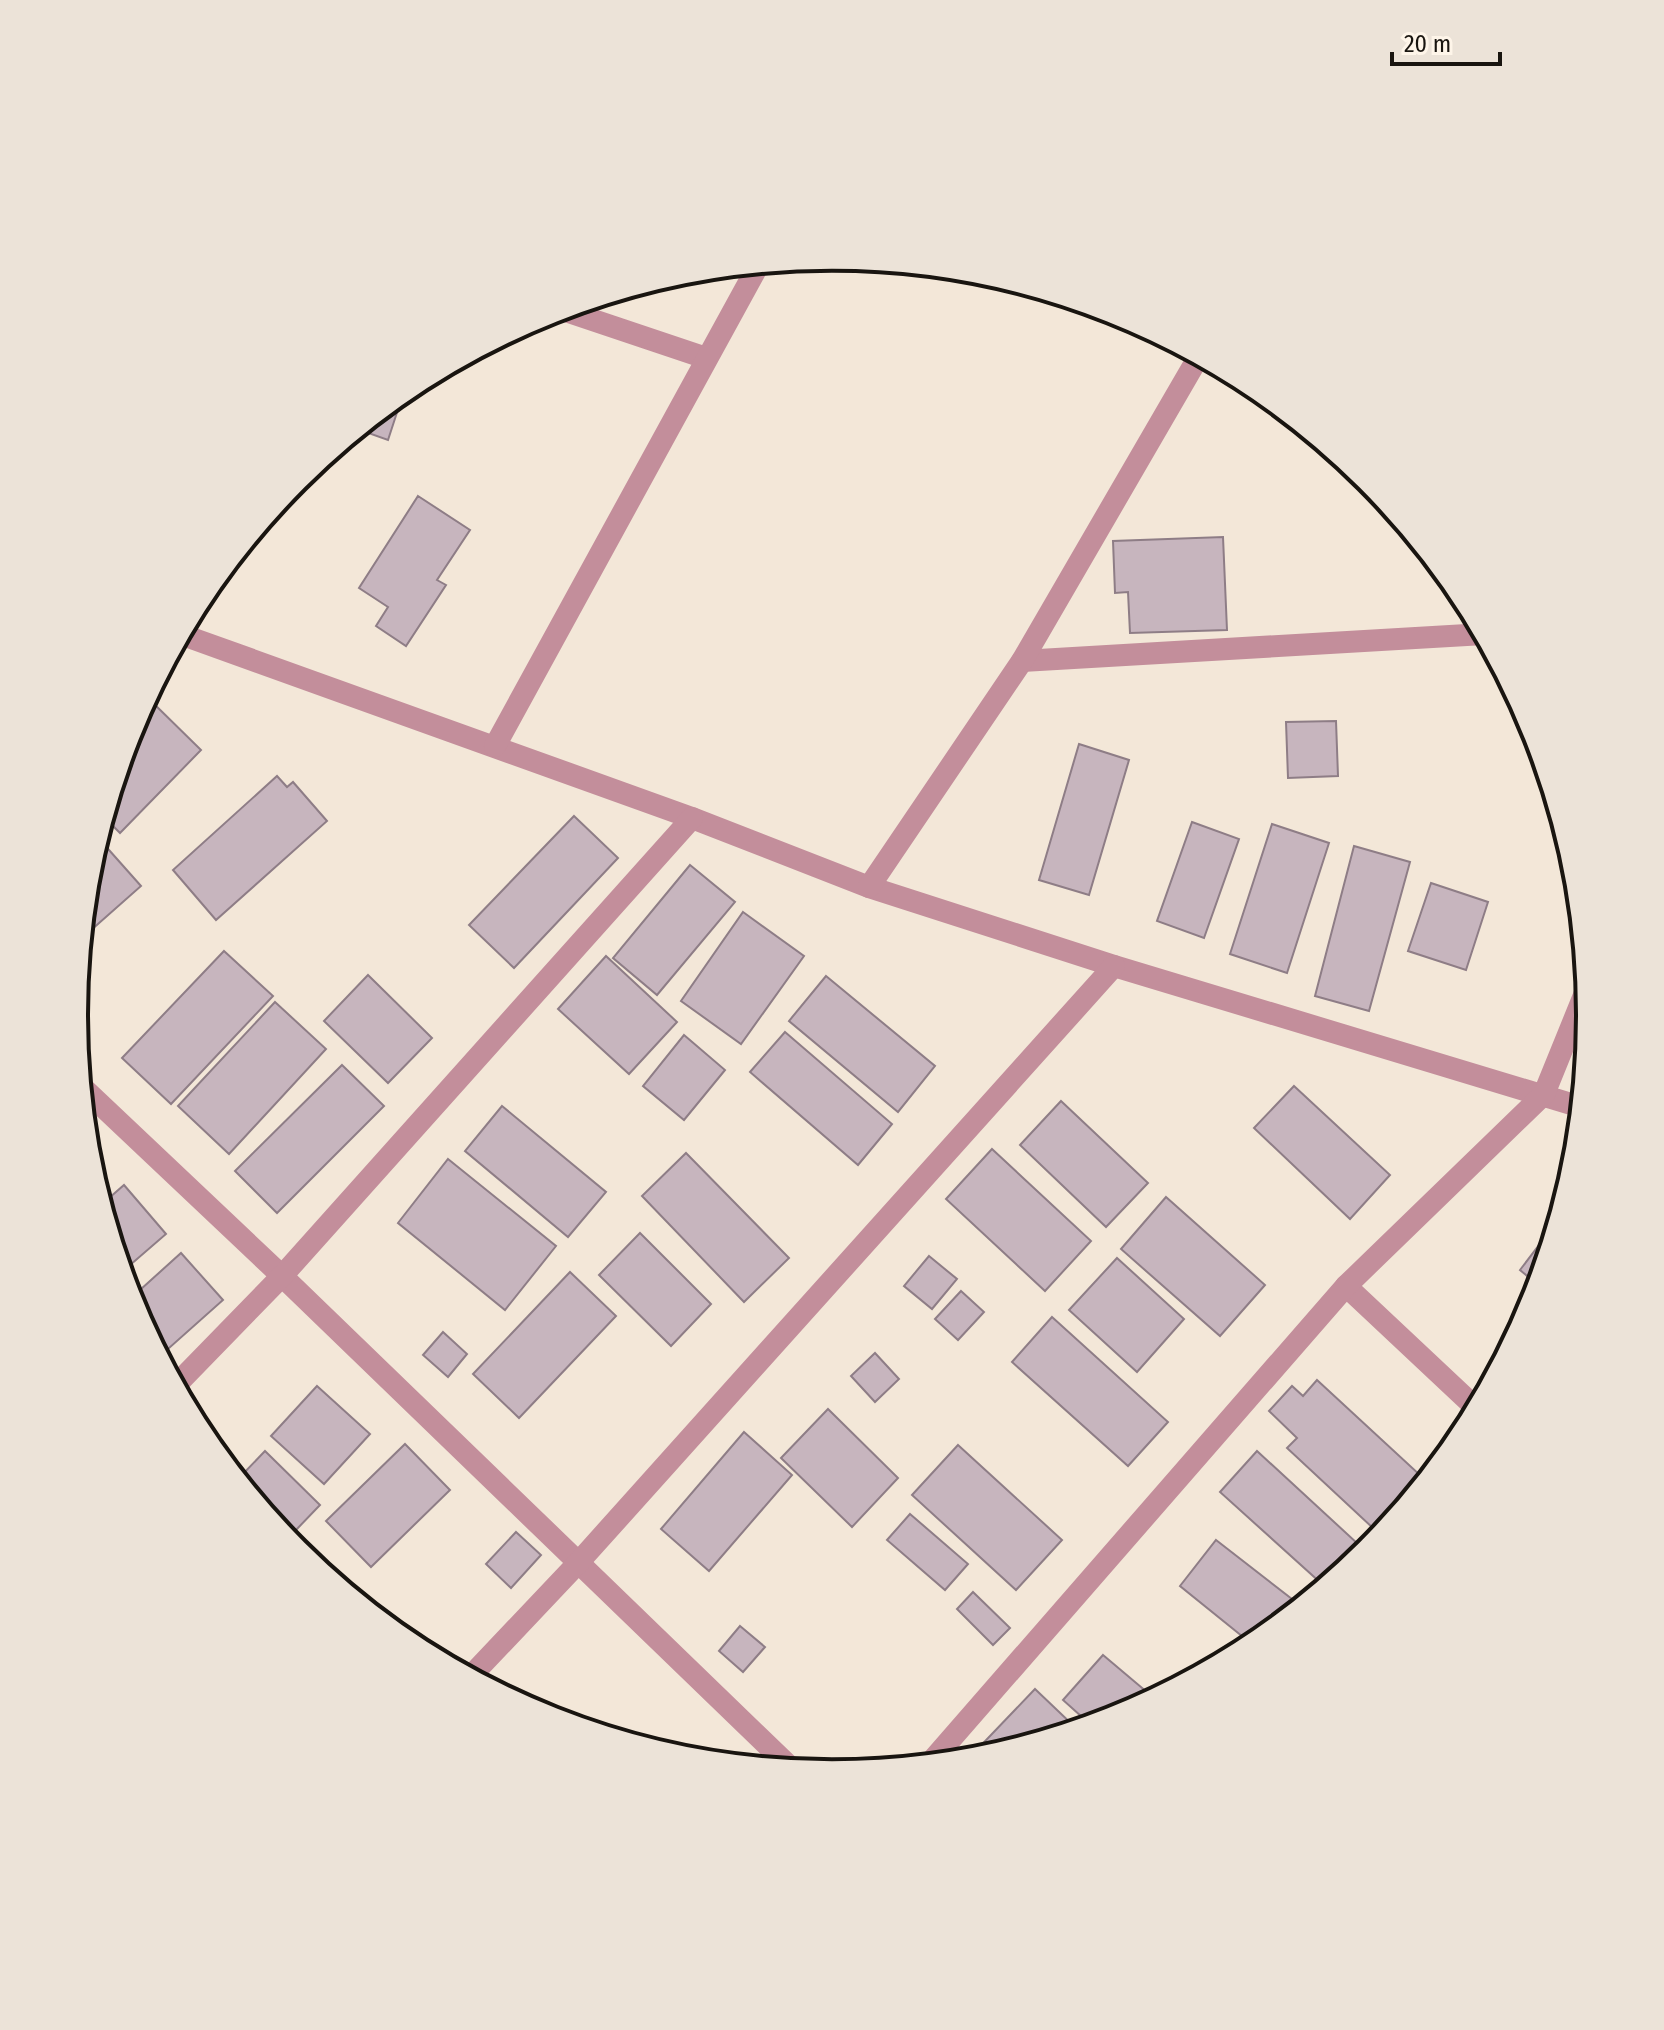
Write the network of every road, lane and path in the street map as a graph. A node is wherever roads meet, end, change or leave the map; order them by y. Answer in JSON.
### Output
{"nodes":[{"id":1,"x":752,"y":276,"type":"edge"},
{"id":2,"x":579,"y":315,"type":"edge"},
{"id":3,"x":706,"y":358,"type":"junction"},
{"id":4,"x":1193,"y":365,"type":"edge"},
{"id":5,"x":1471,"y":635,"type":"edge"},
{"id":6,"x":191,"y":638,"type":"edge"},
{"id":7,"x":1022,"y":661,"type":"junction"},
{"id":8,"x":495,"y":746,"type":"junction"},
{"id":9,"x":692,"y":818,"type":"junction"},
{"id":10,"x":869,"y":887,"type":"junction"},
{"id":11,"x":1114,"y":966,"type":"junction"},
{"id":12,"x":1576,"y":1015,"type":"edge"},
{"id":13,"x":1544,"y":1094,"type":"junction"},
{"id":14,"x":93,"y":1097,"type":"edge"},
{"id":15,"x":1571,"y":1103,"type":"edge"},
{"id":16,"x":282,"y":1276,"type":"junction"},
{"id":17,"x":1346,"y":1286,"type":"junction"},
{"id":18,"x":183,"y":1378,"type":"edge"},
{"id":19,"x":1468,"y":1400,"type":"edge"},
{"id":20,"x":578,"y":1563,"type":"junction"},
{"id":21,"x":478,"y":1669,"type":"edge"},
{"id":22,"x":940,"y":1751,"type":"edge"},
{"id":23,"x":779,"y":1757,"type":"edge"}],
"edges":[{"from":1,"to":3,"type":"street"},
{"from":2,"to":3,"type":"street"},
{"from":3,"to":8,"type":"street"},
{"from":4,"to":7,"type":"street"},
{"from":5,"to":7,"type":"street"},
{"from":6,"to":8,"type":"street"},
{"from":7,"to":10,"type":"street"},
{"from":8,"to":9,"type":"street"},
{"from":9,"to":10,"type":"street"},
{"from":9,"to":16,"type":"street"},
{"from":10,"to":11,"type":"street"},
{"from":11,"to":13,"type":"street"},
{"from":11,"to":20,"type":"street"},
{"from":12,"to":13,"type":"street"},
{"from":13,"to":15,"type":"street"},
{"from":13,"to":17,"type":"street"},
{"from":14,"to":16,"type":"street"},
{"from":16,"to":18,"type":"street"},
{"from":16,"to":20,"type":"street"},
{"from":17,"to":19,"type":"street"},
{"from":17,"to":22,"type":"street"},
{"from":20,"to":21,"type":"street"},
{"from":20,"to":23,"type":"street"}]}
